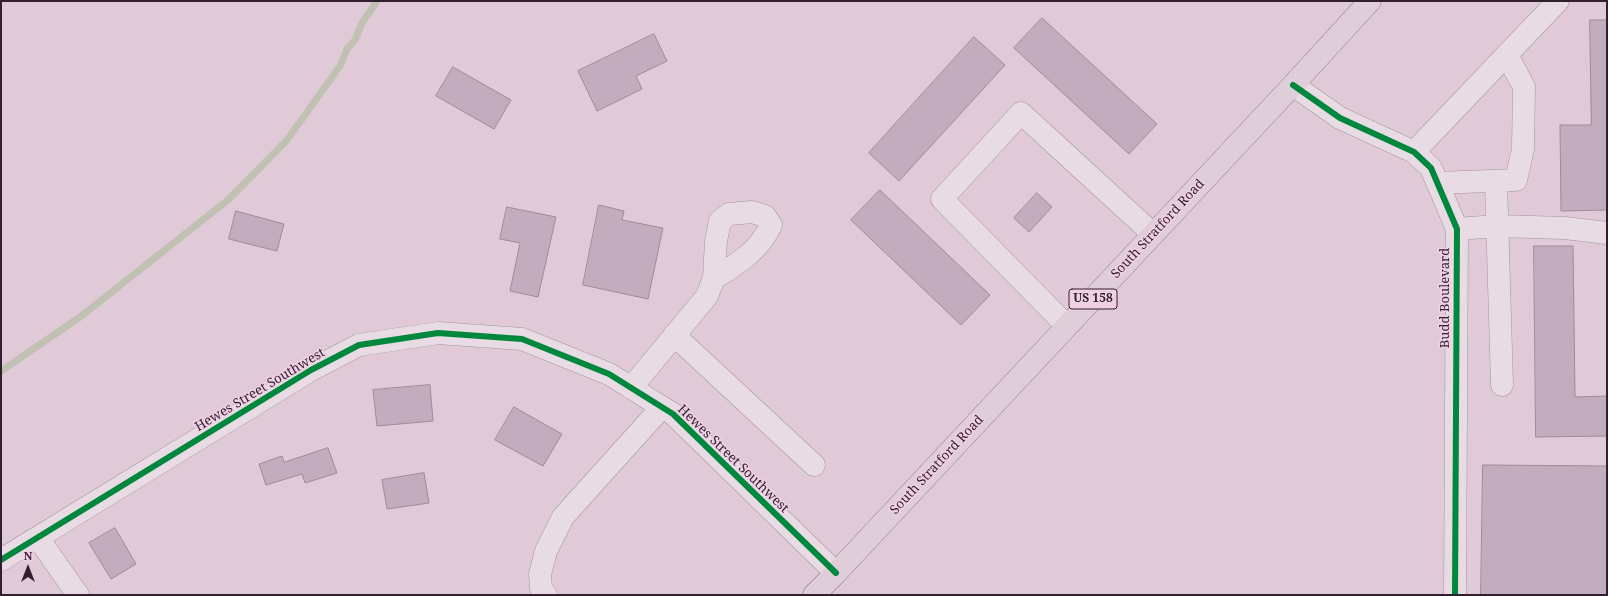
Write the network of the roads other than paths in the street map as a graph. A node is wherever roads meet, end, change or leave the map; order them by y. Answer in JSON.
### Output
{"nodes":[{"id":1,"x":1370,"y":1,"type":"edge"},
{"id":2,"x":1558,"y":1,"type":"edge"},
{"id":3,"x":1507,"y":55,"type":"junction"},
{"id":4,"x":1293,"y":86,"type":"junction"},
{"id":5,"x":1414,"y":152,"type":"junction"},
{"id":6,"x":1496,"y":181,"type":"junction"},
{"id":7,"x":1437,"y":183,"type":"junction"},
{"id":8,"x":1497,"y":226,"type":"junction"},
{"id":9,"x":1457,"y":229,"type":"junction"},
{"id":10,"x":1607,"y":233,"type":"edge"},
{"id":11,"x":1153,"y":234,"type":"junction"},
{"id":12,"x":714,"y":278,"type":"dead end"},
{"id":13,"x":1067,"y":326,"type":"junction"},
{"id":14,"x":674,"y":335,"type":"junction"},
{"id":15,"x":1502,"y":385,"type":"dead end"},
{"id":16,"x":632,"y":388,"type":"junction"},
{"id":17,"x":662,"y":407,"type":"junction"},
{"id":18,"x":814,"y":464,"type":"dead end"},
{"id":19,"x":38,"y":538,"type":"junction"},
{"id":20,"x":1,"y":560,"type":"edge"},
{"id":21,"x":836,"y":573,"type":"junction"},
{"id":22,"x":78,"y":595,"type":"edge"},
{"id":23,"x":546,"y":595,"type":"edge"},
{"id":24,"x":814,"y":595,"type":"edge"},
{"id":25,"x":1455,"y":595,"type":"edge"}],
"edges":[{"from":1,"to":4,"type":"main road","name":"South Stratford Road","number":"US 158"},
{"from":2,"to":3,"type":"street"},
{"from":3,"to":5,"type":"street"},
{"from":3,"to":6,"type":"street"},
{"from":4,"to":5,"type":"street","name":"Budd Boulevard"},
{"from":4,"to":11,"type":"main road","name":"South Stratford Road","number":"US 158"},
{"from":5,"to":7,"type":"street","name":"Budd Boulevard"},
{"from":6,"to":7,"type":"street"},
{"from":6,"to":8,"type":"street"},
{"from":7,"to":9,"type":"street","name":"Budd Boulevard"},
{"from":8,"to":9,"type":"street"},
{"from":8,"to":10,"type":"street"},
{"from":8,"to":15,"type":"street"},
{"from":9,"to":25,"type":"street","name":"Budd Boulevard"},
{"from":11,"to":13,"type":"main road","name":"South Stratford Road","number":"US 158"},
{"from":11,"to":13,"type":"street"},
{"from":12,"to":14,"type":"street"},
{"from":13,"to":21,"type":"main road","name":"South Stratford Road","number":"US 158"},
{"from":14,"to":16,"type":"street"},
{"from":14,"to":18,"type":"street"},
{"from":16,"to":17,"type":"street","name":"Hewes Street Southwest"},
{"from":16,"to":19,"type":"street","name":"Hewes Street Southwest"},
{"from":17,"to":21,"type":"street","name":"Hewes Street Southwest"},
{"from":17,"to":23,"type":"street"},
{"from":19,"to":20,"type":"street","name":"Hewes Street Southwest"},
{"from":19,"to":22,"type":"street"},
{"from":21,"to":24,"type":"main road","name":"South Stratford Road","number":"US 158"}]}
